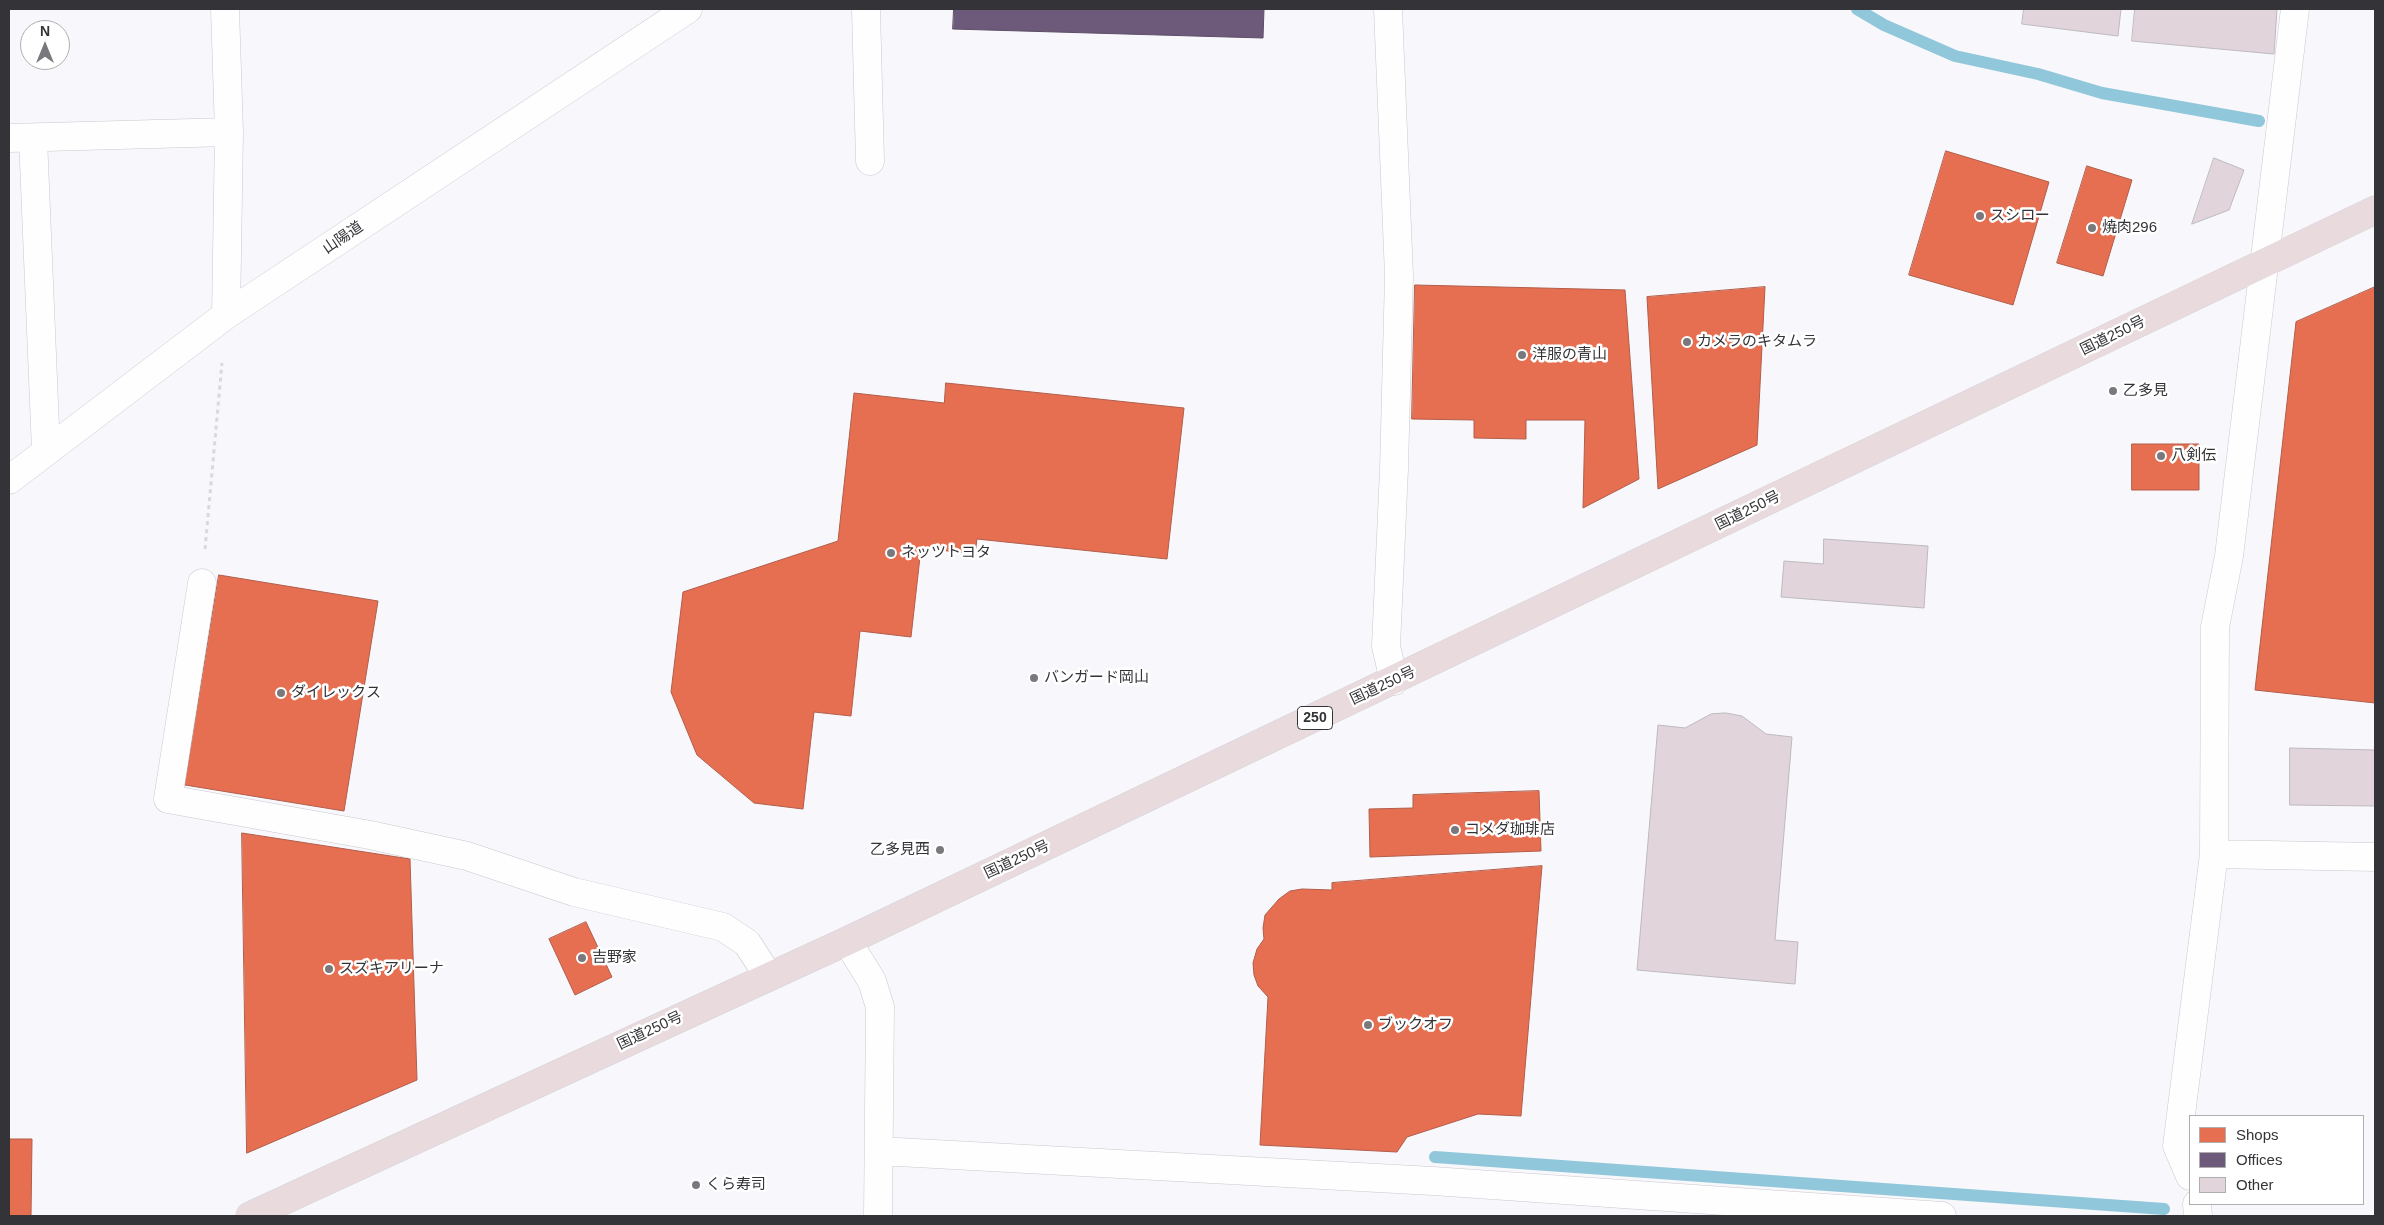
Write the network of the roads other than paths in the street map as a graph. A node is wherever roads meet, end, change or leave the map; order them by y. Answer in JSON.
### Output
{"nodes":[{"id":1,"x":225,"y":9,"type":"edge"},
{"id":2,"x":688,"y":9,"type":"edge"},
{"id":3,"x":866,"y":9,"type":"edge"},
{"id":4,"x":1388,"y":9,"type":"edge"},
{"id":5,"x":2295,"y":9,"type":"edge"},
{"id":6,"x":228,"y":132,"type":"junction"},
{"id":7,"x":21,"y":138,"type":"edge"},
{"id":8,"x":870,"y":161,"type":"dead end"},
{"id":9,"x":2375,"y":210,"type":"edge"},
{"id":10,"x":2265,"y":264,"type":"junction"},
{"id":11,"x":226,"y":315,"type":"junction"},
{"id":12,"x":46,"y":451,"type":"junction"},
{"id":13,"x":9,"y":480,"type":"edge"},
{"id":14,"x":202,"y":583,"type":"road end"},
{"id":15,"x":1394,"y":681,"type":"junction"},
{"id":16,"x":2214,"y":854,"type":"junction"},
{"id":17,"x":2375,"y":857,"type":"edge"},
{"id":18,"x":847,"y":941,"type":"junction"},
{"id":19,"x":769,"y":977,"type":"junction"},
{"id":20,"x":879,"y":1151,"type":"junction"},
{"id":21,"x":2189,"y":1174,"type":"edge"},
{"id":22,"x":250,"y":1216,"type":"edge"},
{"id":23,"x":878,"y":1216,"type":"edge"},
{"id":24,"x":1942,"y":1216,"type":"edge"}],
"edges":[{"from":1,"to":6,"type":"street"},
{"from":2,"to":11,"type":"street","name":"山陽道"},
{"from":3,"to":8,"type":"street"},
{"from":4,"to":15,"type":"street"},
{"from":5,"to":10,"type":"street"},
{"from":6,"to":7,"type":"street"},
{"from":6,"to":11,"type":"street"},
{"from":7,"to":12,"type":"street"},
{"from":9,"to":10,"type":"highway","name":"国道250号","number":"250"},
{"from":10,"to":15,"type":"highway","name":"国道250号","number":"250"},
{"from":10,"to":16,"type":"street"},
{"from":11,"to":12,"type":"street","name":"山陽道"},
{"from":12,"to":13,"type":"street","name":"山陽道"},
{"from":14,"to":19,"type":"street"},
{"from":15,"to":18,"type":"highway","name":"国道250号","number":"250"},
{"from":16,"to":17,"type":"street"},
{"from":16,"to":21,"type":"street"},
{"from":18,"to":19,"type":"highway","name":"国道250号","number":"250"},
{"from":18,"to":20,"type":"street"},
{"from":19,"to":22,"type":"highway","name":"国道250号","number":"250"},
{"from":20,"to":23,"type":"street"},
{"from":20,"to":24,"type":"street"}]}
